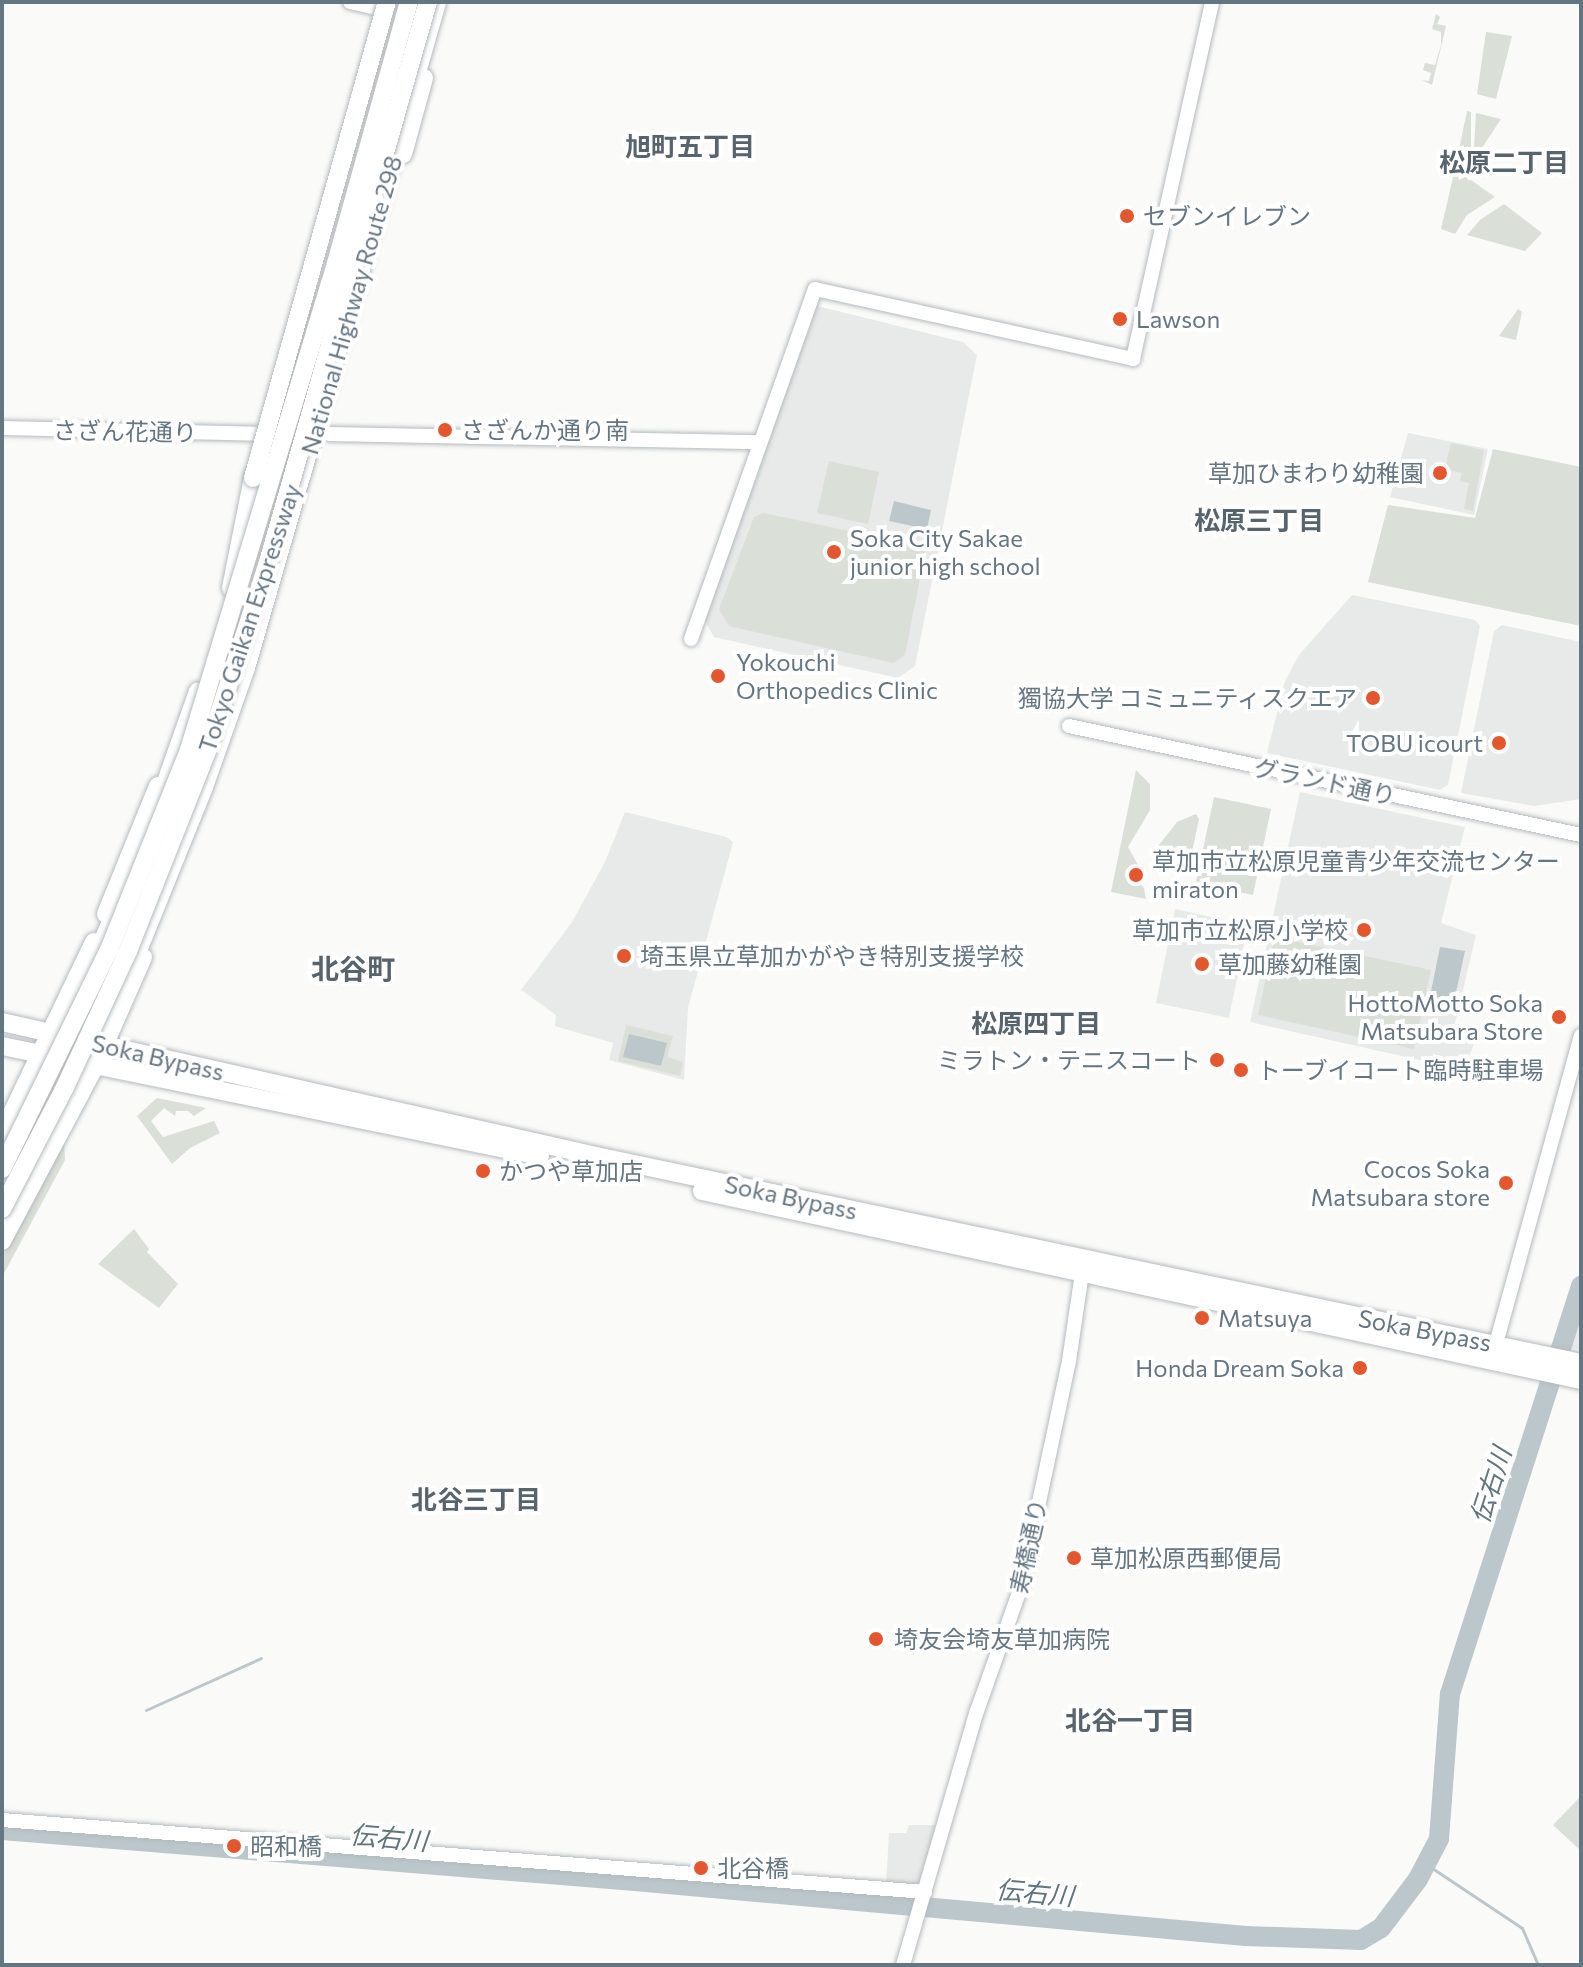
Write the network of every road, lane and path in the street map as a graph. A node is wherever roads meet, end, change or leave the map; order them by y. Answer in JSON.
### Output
{"nodes":[{"id":1,"x":350,"y":2,"type":"edge"},
{"id":2,"x":428,"y":2,"type":"edge"},
{"id":3,"x":437,"y":2,"type":"edge"},
{"id":4,"x":444,"y":2,"type":"edge"},
{"id":5,"x":1212,"y":2,"type":"edge"},
{"id":6,"x":398,"y":5,"type":"edge"},
{"id":7,"x":432,"y":23,"type":"junction"},
{"id":8,"x":2,"y":428,"type":"edge"},
{"id":9,"x":253,"y":434,"type":"dead end"},
{"id":10,"x":329,"y":434,"type":"dead end"},
{"id":11,"x":760,"y":442,"type":"junction"},
{"id":12,"x":301,"y":481,"type":"junction"},
{"id":13,"x":231,"y":590,"type":"junction"},
{"id":14,"x":691,"y":639,"type":"dead end"},
{"id":15,"x":211,"y":655,"type":"junction"},
{"id":16,"x":246,"y":668,"type":"junction"},
{"id":17,"x":1069,"y":726,"type":"dead end"},
{"id":18,"x":1581,"y":835,"type":"edge"},
{"id":19,"x":96,"y":957,"type":"dead end"},
{"id":20,"x":131,"y":968,"type":"dead end"},
{"id":21,"x":2,"y":1022,"type":"edge"},
{"id":22,"x":51,"y":1032,"type":"junction"},
{"id":23,"x":1581,"y":1036,"type":"edge"},
{"id":24,"x":105,"y":1044,"type":"junction"},
{"id":25,"x":2,"y":1046,"type":"edge"},
{"id":26,"x":41,"y":1054,"type":"junction"},
{"id":27,"x":95,"y":1066,"type":"junction"},
{"id":28,"x":48,"y":1140,"type":"dead end"},
{"id":29,"x":3,"y":1143,"type":"edge"},
{"id":30,"x":2,"y":1169,"type":"edge"},
{"id":31,"x":2,"y":1209,"type":"edge"},
{"id":32,"x":2,"y":1227,"type":"edge"},
{"id":33,"x":2,"y":1241,"type":"edge"},
{"id":34,"x":1083,"y":1265,"type":"junction"},
{"id":35,"x":1494,"y":1352,"type":"junction"},
{"id":36,"x":1569,"y":1366,"type":"edge"},
{"id":37,"x":1581,"y":1380,"type":"edge"},
{"id":38,"x":2,"y":1820,"type":"edge"},
{"id":39,"x":924,"y":1895,"type":"junction"},
{"id":40,"x":903,"y":1965,"type":"edge"}],
"edges":[{"from":1,"to":6,"type":"street"},
{"from":2,"to":31,"type":"highway","name":"Tokyo Gaikan Expressway","bridge":true},
{"from":3,"to":7,"type":"highway","name":"National Highway Route 298"},
{"from":4,"to":12,"type":"highway"},
{"from":5,"to":11,"type":"street"},
{"from":6,"to":7,"type":"street"},
{"from":6,"to":13,"type":"highway","name":"National Highway Route 298"},
{"from":6,"to":13,"type":"highway","bridge":true},
{"from":6,"to":30,"type":"highway","name":"Tokyo Gaikan Expressway","bridge":true},
{"from":7,"to":12,"type":"highway","name":"National Highway Route 298"},
{"from":8,"to":9,"type":"street","name":"さざん花通り"},
{"from":10,"to":11,"type":"street"},
{"from":11,"to":14,"type":"street"},
{"from":12,"to":16,"type":"highway","name":"National Highway Route 298"},
{"from":13,"to":15,"type":"highway","name":"National Highway Route 298"},
{"from":15,"to":19,"type":"highway","name":"National Highway Route 298"},
{"from":15,"to":22,"type":"highway"},
{"from":16,"to":20,"type":"highway","name":"National Highway Route 298"},
{"from":16,"to":24,"type":"highway"},
{"from":17,"to":18,"type":"street","name":"グランド通り"},
{"from":21,"to":22,"type":"highway","name":"Soka Bypass"},
{"from":22,"to":24,"type":"highway","name":"Soka Bypass"},
{"from":22,"to":26,"type":"highway"},
{"from":23,"to":35,"type":"street"},
{"from":24,"to":27,"type":"highway"},
{"from":24,"to":34,"type":"highway","name":"Soka Bypass"},
{"from":25,"to":26,"type":"highway","name":"Soka Bypass"},
{"from":26,"to":27,"type":"highway","name":"Soka Bypass"},
{"from":26,"to":29,"type":"highway"},
{"from":27,"to":33,"type":"highway"},
{"from":27,"to":34,"type":"highway","name":"Soka Bypass"},
{"from":28,"to":32,"type":"highway"},
{"from":34,"to":35,"type":"highway","name":"Soka Bypass"},
{"from":34,"to":39,"type":"street","name":"寿橋通り"},
{"from":35,"to":36,"type":"highway","name":"Soka Bypass"},
{"from":36,"to":37,"type":"highway","name":"Soka Bypass"},
{"from":38,"to":39,"type":"street"},
{"from":39,"to":40,"type":"street","name":"寿橋通り"}]}
